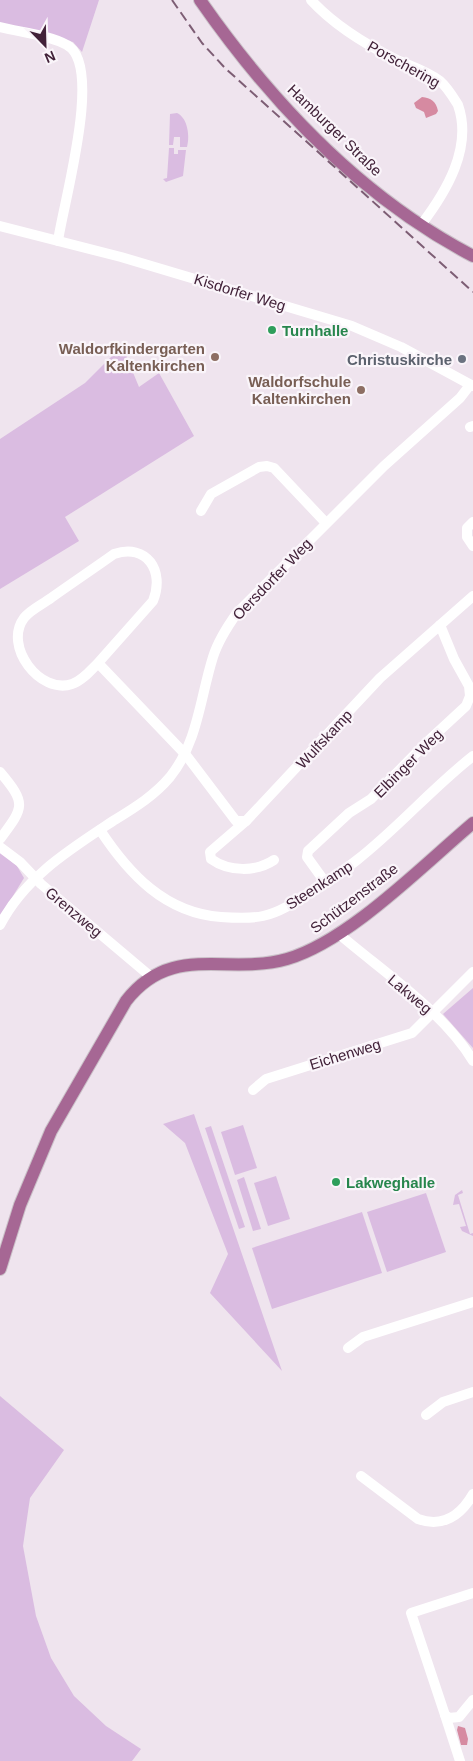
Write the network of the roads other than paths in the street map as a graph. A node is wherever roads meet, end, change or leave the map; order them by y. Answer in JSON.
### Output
{"nodes":[{"id":1,"x":200,"y":0,"type":"edge"},
{"id":2,"x":311,"y":0,"type":"edge"},
{"id":3,"x":0,"y":27,"type":"edge"},
{"id":4,"x":421,"y":225,"type":"junction"},
{"id":5,"x":0,"y":226,"type":"edge"},
{"id":6,"x":58,"y":241,"type":"junction"},
{"id":7,"x":473,"y":256,"type":"edge"},
{"id":8,"x":471,"y":386,"type":"edge"},
{"id":9,"x":201,"y":511,"type":"dead end"},
{"id":10,"x":473,"y":522,"type":"edge"},
{"id":11,"x":326,"y":523,"type":"junction"},
{"id":12,"x":473,"y":546,"type":"edge"},
{"id":13,"x":473,"y":596,"type":"edge"},
{"id":14,"x":440,"y":625,"type":"junction"},
{"id":15,"x":98,"y":663,"type":"junction"},
{"id":16,"x":186,"y":755,"type":"junction"},
{"id":17,"x":473,"y":756,"type":"edge"},
{"id":18,"x":0,"y":772,"type":"edge"},
{"id":19,"x":246,"y":821,"type":"junction"},
{"id":20,"x":473,"y":823,"type":"edge"},
{"id":21,"x":100,"y":830,"type":"junction"},
{"id":22,"x":0,"y":839,"type":"edge"},
{"id":23,"x":0,"y":847,"type":"edge"},
{"id":24,"x":274,"y":860,"type":"dead end"},
{"id":25,"x":35,"y":878,"type":"junction"},
{"id":26,"x":325,"y":882,"type":"junction"},
{"id":27,"x":0,"y":925,"type":"edge"},
{"id":28,"x":339,"y":934,"type":"junction"},
{"id":29,"x":473,"y":972,"type":"edge"},
{"id":30,"x":150,"y":976,"type":"junction"},
{"id":31,"x":433,"y":1013,"type":"junction"},
{"id":32,"x":473,"y":1061,"type":"edge"},
{"id":33,"x":253,"y":1090,"type":"dead end"},
{"id":34,"x":0,"y":1269,"type":"edge"},
{"id":35,"x":473,"y":1302,"type":"edge"},
{"id":36,"x":348,"y":1348,"type":"dead end"},
{"id":37,"x":473,"y":1392,"type":"edge"},
{"id":38,"x":426,"y":1415,"type":"dead end"},
{"id":39,"x":361,"y":1476,"type":"dead end"},
{"id":40,"x":473,"y":1494,"type":"edge"},
{"id":41,"x":473,"y":1593,"type":"edge"},
{"id":42,"x":473,"y":1700,"type":"edge"},
{"id":43,"x":445,"y":1715,"type":"junction"},
{"id":44,"x":460,"y":1761,"type":"edge"}],
"edges":[{"from":1,"to":4,"type":"main road","name":"Hamburger Straße"},
{"from":2,"to":4,"type":"street","name":"Porschering"},
{"from":3,"to":6,"type":"street"},
{"from":4,"to":7,"type":"main road","name":"Hamburger Straße"},
{"from":5,"to":6,"type":"street","name":"Kisdorfer Weg"},
{"from":6,"to":8,"type":"street","name":"Kisdorfer Weg"},
{"from":8,"to":11,"type":"street","name":"Oersdorfer Weg"},
{"from":9,"to":11,"type":"street"},
{"from":10,"to":12,"type":"street"},
{"from":11,"to":16,"type":"street","name":"Oersdorfer Weg"},
{"from":13,"to":14,"type":"street","name":"Wulfskamp"},
{"from":14,"to":19,"type":"street","name":"Wulfskamp"},
{"from":14,"to":26,"type":"street","name":"Elbinger Weg"},
{"from":15,"to":15,"type":"street"},
{"from":15,"to":16,"type":"street"},
{"from":16,"to":19,"type":"street"},
{"from":16,"to":21,"type":"street","name":"Oersdorfer Weg"},
{"from":17,"to":26,"type":"street","name":"Steenkamp"},
{"from":18,"to":22,"type":"street"},
{"from":19,"to":24,"type":"street","name":"Wulfskamp"},
{"from":20,"to":28,"type":"main road","name":"Schützenstraße"},
{"from":21,"to":25,"type":"street","name":"Oersdorfer Weg"},
{"from":21,"to":26,"type":"street","name":"Steenkamp"},
{"from":23,"to":25,"type":"street","name":"Grenzweg"},
{"from":25,"to":27,"type":"street","name":"Oersdorfer Weg"},
{"from":25,"to":30,"type":"street","name":"Grenzweg"},
{"from":28,"to":30,"type":"main road","name":"Schützenstraße"},
{"from":28,"to":31,"type":"street","name":"Lakweg"},
{"from":29,"to":31,"type":"street","name":"Eichenweg"},
{"from":30,"to":34,"type":"main road"},
{"from":31,"to":32,"type":"street","name":"Lakweg"},
{"from":31,"to":33,"type":"street","name":"Eichenweg"},
{"from":35,"to":36,"type":"street"},
{"from":37,"to":38,"type":"street"},
{"from":39,"to":40,"type":"street"},
{"from":41,"to":43,"type":"street"},
{"from":42,"to":43,"type":"street"},
{"from":43,"to":44,"type":"street"}]}
